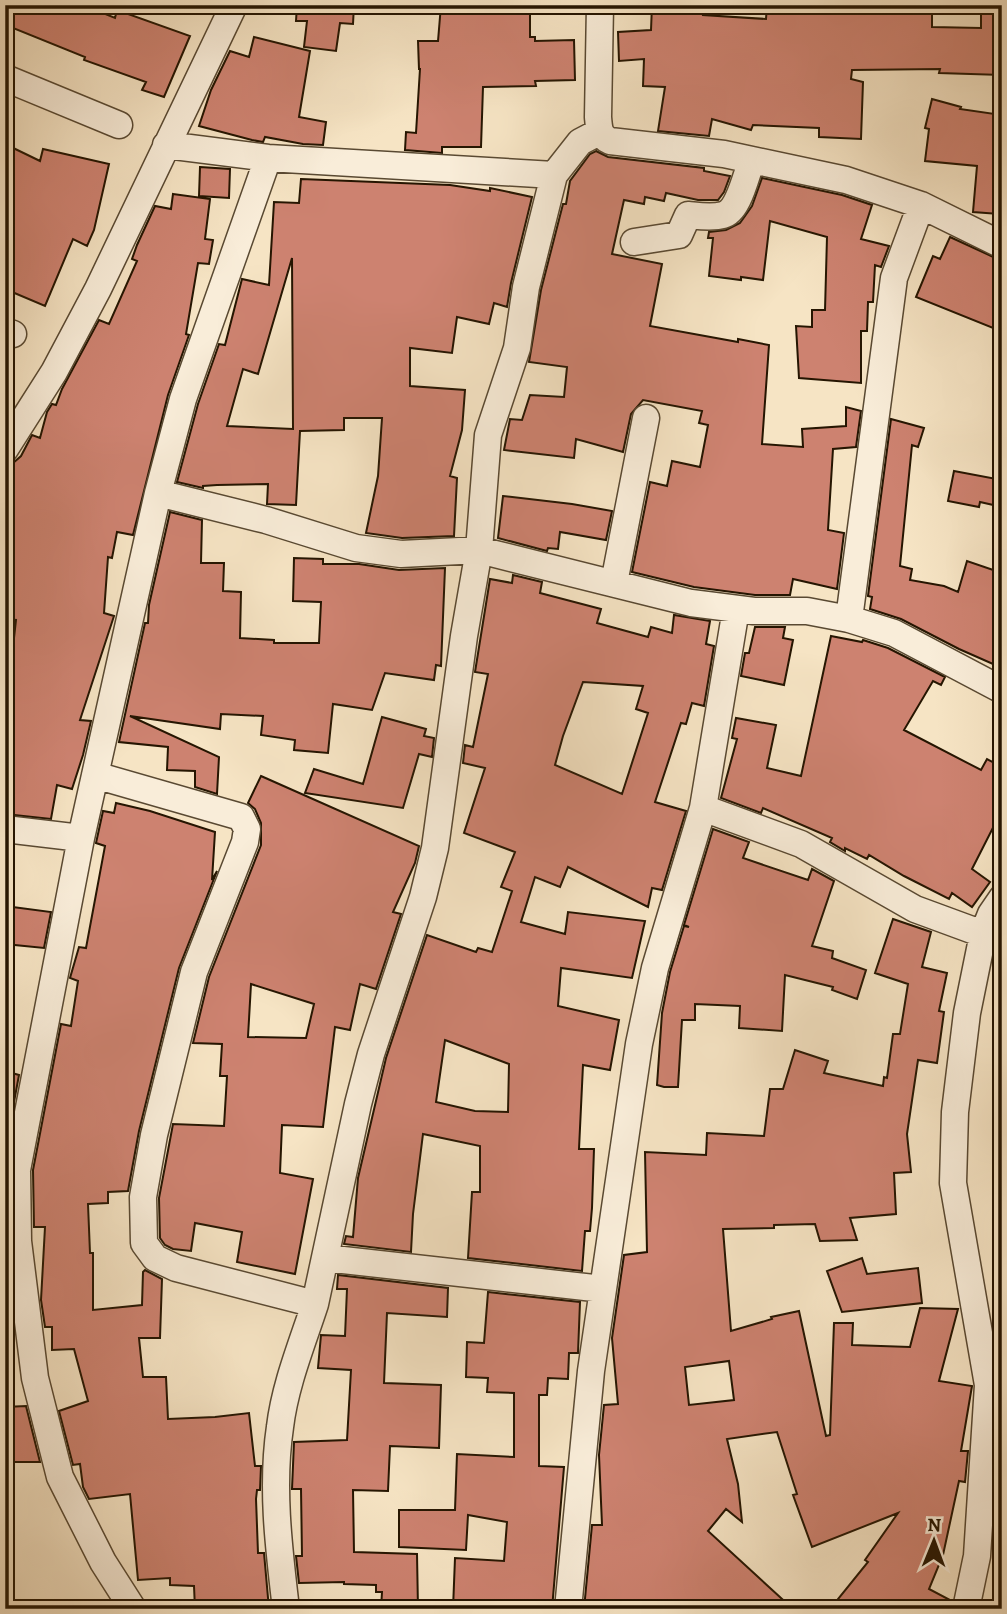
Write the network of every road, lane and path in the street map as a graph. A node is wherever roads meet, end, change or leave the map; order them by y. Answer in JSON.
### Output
{"nodes":[{"id":1,"x":234,"y":5,"type":"edge"},
{"id":2,"x":600,"y":5,"type":"edge"},
{"id":3,"x":5,"y":78,"type":"edge"},
{"id":4,"x":119,"y":125,"type":"dead end"},
{"id":5,"x":599,"y":131,"type":"junction"},
{"id":6,"x":166,"y":145,"type":"junction"},
{"id":7,"x":268,"y":158,"type":"junction"},
{"id":8,"x":752,"y":160,"type":"junction"},
{"id":9,"x":554,"y":175,"type":"junction"},
{"id":10,"x":921,"y":205,"type":"junction"},
{"id":11,"x":634,"y":242,"type":"dead end"},
{"id":12,"x":1002,"y":245,"type":"edge"},
{"id":13,"x":646,"y":418,"type":"dead end"},
{"id":14,"x":5,"y":449,"type":"edge"},
{"id":15,"x":158,"y":493,"type":"junction"},
{"id":16,"x":479,"y":550,"type":"junction"},
{"id":17,"x":614,"y":583,"type":"junction"},
{"id":18,"x":736,"y":609,"type":"junction"},
{"id":19,"x":849,"y":620,"type":"junction"},
{"id":20,"x":1002,"y":690,"type":"edge"},
{"id":21,"x":95,"y":775,"type":"junction"},
{"id":22,"x":703,"y":808,"type":"junction"},
{"id":23,"x":5,"y":829,"type":"edge"},
{"id":24,"x":81,"y":838,"type":"junction"},
{"id":25,"x":1002,"y":898,"type":"edge"},
{"id":26,"x":983,"y":934,"type":"junction"},
{"id":27,"x":325,"y":1258,"type":"junction"},
{"id":28,"x":603,"y":1289,"type":"junction"},
{"id":29,"x":315,"y":1304,"type":"junction"},
{"id":30,"x":133,"y":1609,"type":"edge"},
{"id":31,"x":286,"y":1609,"type":"edge"},
{"id":32,"x":568,"y":1609,"type":"edge"},
{"id":33,"x":966,"y":1609,"type":"edge"}],
"edges":[{"from":1,"to":6,"type":"street"},
{"from":2,"to":5,"type":"street"},
{"from":3,"to":4,"type":"street"},
{"from":5,"to":8,"type":"street"},
{"from":5,"to":9,"type":"street"},
{"from":6,"to":7,"type":"street"},
{"from":6,"to":14,"type":"street"},
{"from":7,"to":9,"type":"street"},
{"from":7,"to":15,"type":"street"},
{"from":8,"to":10,"type":"street"},
{"from":8,"to":11,"type":"street"},
{"from":9,"to":16,"type":"street"},
{"from":10,"to":12,"type":"street"},
{"from":10,"to":19,"type":"street"},
{"from":13,"to":17,"type":"street"},
{"from":15,"to":16,"type":"street"},
{"from":15,"to":21,"type":"street"},
{"from":16,"to":17,"type":"street"},
{"from":16,"to":27,"type":"street"},
{"from":17,"to":18,"type":"street"},
{"from":18,"to":19,"type":"street"},
{"from":18,"to":22,"type":"street"},
{"from":19,"to":20,"type":"street"},
{"from":21,"to":24,"type":"street"},
{"from":21,"to":29,"type":"street"},
{"from":22,"to":26,"type":"street"},
{"from":22,"to":28,"type":"street"},
{"from":23,"to":24,"type":"street"},
{"from":24,"to":30,"type":"street"},
{"from":25,"to":26,"type":"street"},
{"from":26,"to":33,"type":"street"},
{"from":27,"to":28,"type":"street"},
{"from":27,"to":29,"type":"street"},
{"from":28,"to":32,"type":"street"},
{"from":29,"to":31,"type":"street"}]}
